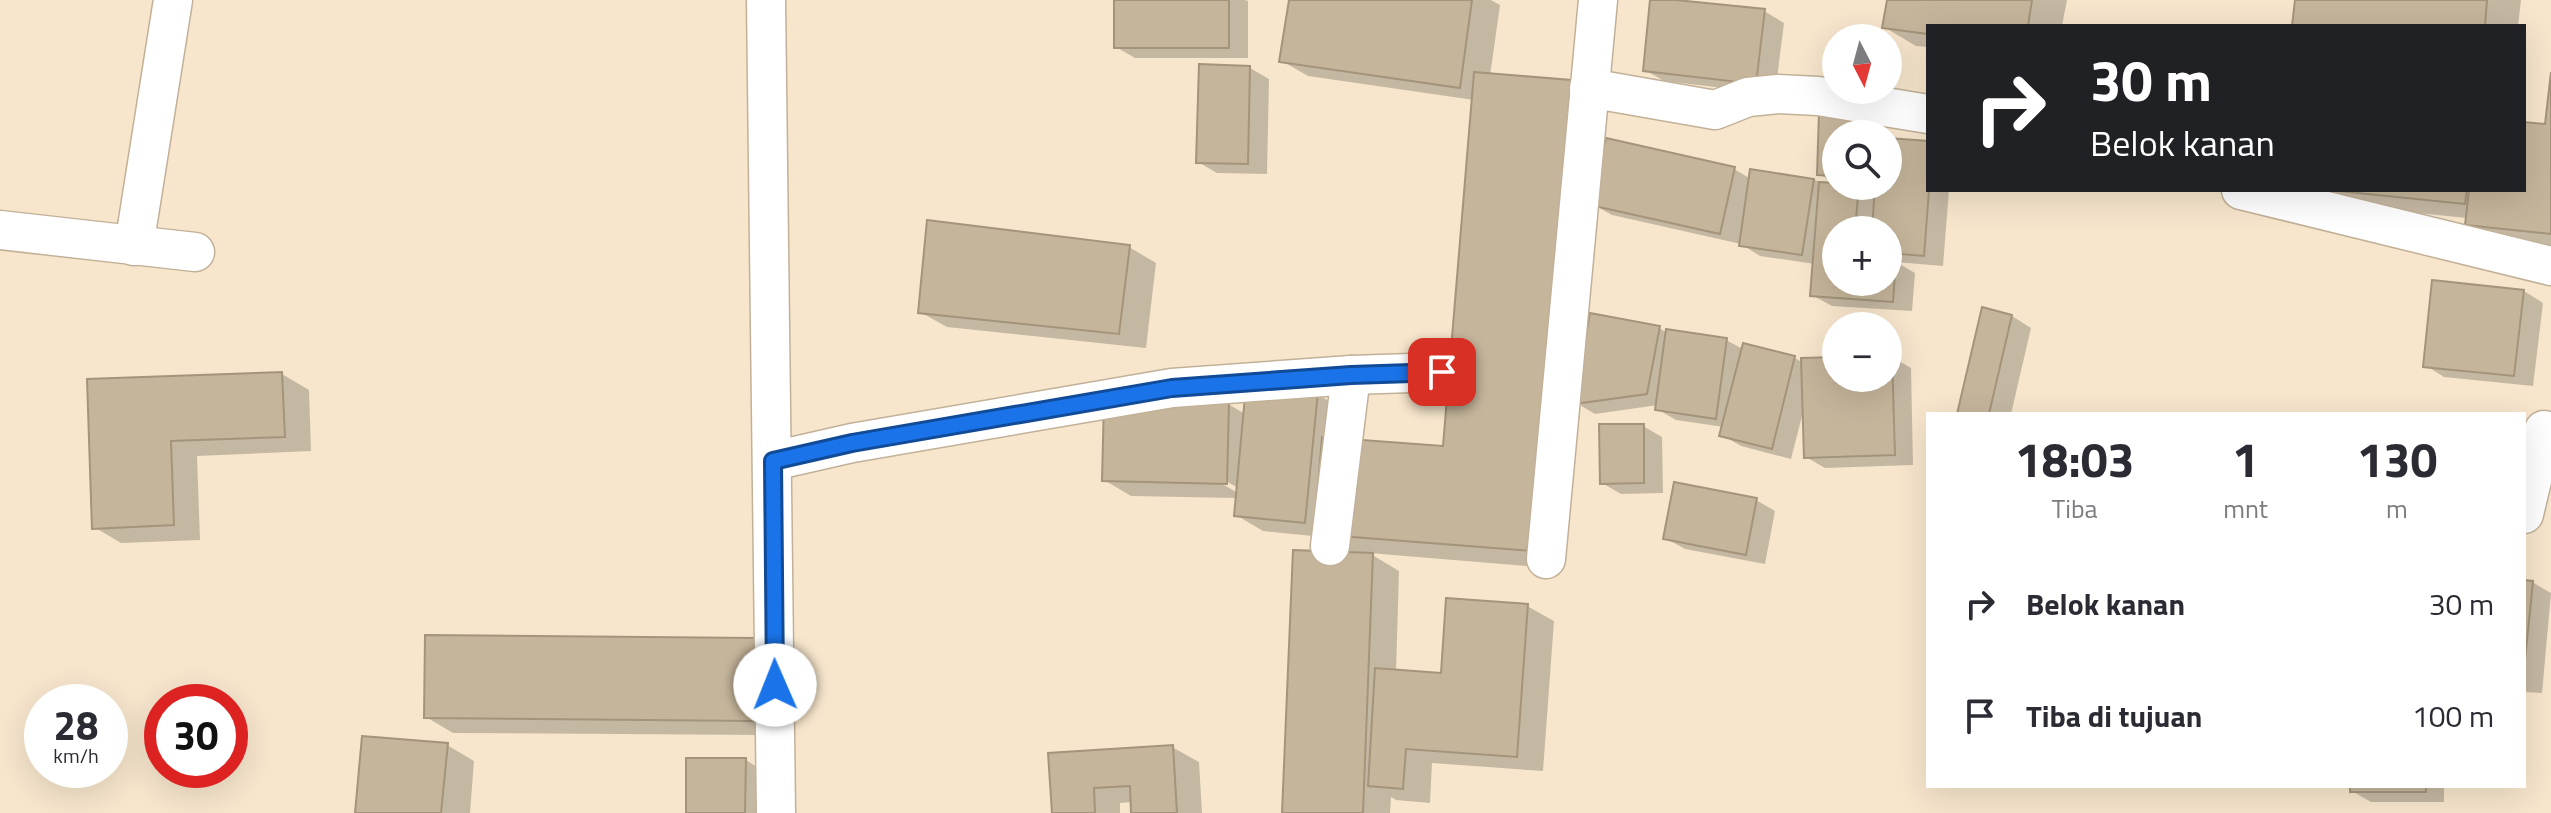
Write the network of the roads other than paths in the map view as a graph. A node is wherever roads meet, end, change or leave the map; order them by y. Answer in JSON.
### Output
{"nodes":[{"id":1,"x":173,"y":0,"type":"edge"},
{"id":2,"x":766,"y":0,"type":"edge"},
{"id":3,"x":1598,"y":0,"type":"edge"},
{"id":4,"x":1589,"y":88,"type":"junction"},
{"id":5,"x":1926,"y":114,"type":"edge"},
{"id":6,"x":2250,"y":192,"type":"edge"},
{"id":7,"x":0,"y":230,"type":"edge"},
{"id":8,"x":134,"y":246,"type":"junction"},
{"id":9,"x":195,"y":252,"type":"dead end"},
{"id":10,"x":2551,"y":266,"type":"edge"},
{"id":11,"x":1442,"y":372,"type":"dead end"},
{"id":12,"x":1351,"y":375,"type":"junction"},
{"id":13,"x":2549,"y":421,"type":"edge"},
{"id":14,"x":773,"y":461,"type":"junction"},
{"id":15,"x":2526,"y":507,"type":"edge"},
{"id":16,"x":1330,"y":546,"type":"dead end"},
{"id":17,"x":1546,"y":559,"type":"dead end"},
{"id":18,"x":776,"y":813,"type":"edge"}],
"edges":[{"from":1,"to":8,"type":"street"},
{"from":2,"to":14,"type":"street"},
{"from":3,"to":4,"type":"street"},
{"from":4,"to":5,"type":"street"},
{"from":4,"to":17,"type":"street"},
{"from":6,"to":10,"type":"street"},
{"from":7,"to":8,"type":"street"},
{"from":8,"to":9,"type":"street"},
{"from":11,"to":12,"type":"street"},
{"from":12,"to":14,"type":"street"},
{"from":12,"to":16,"type":"street"},
{"from":13,"to":15,"type":"street"},
{"from":14,"to":18,"type":"street"}]}
